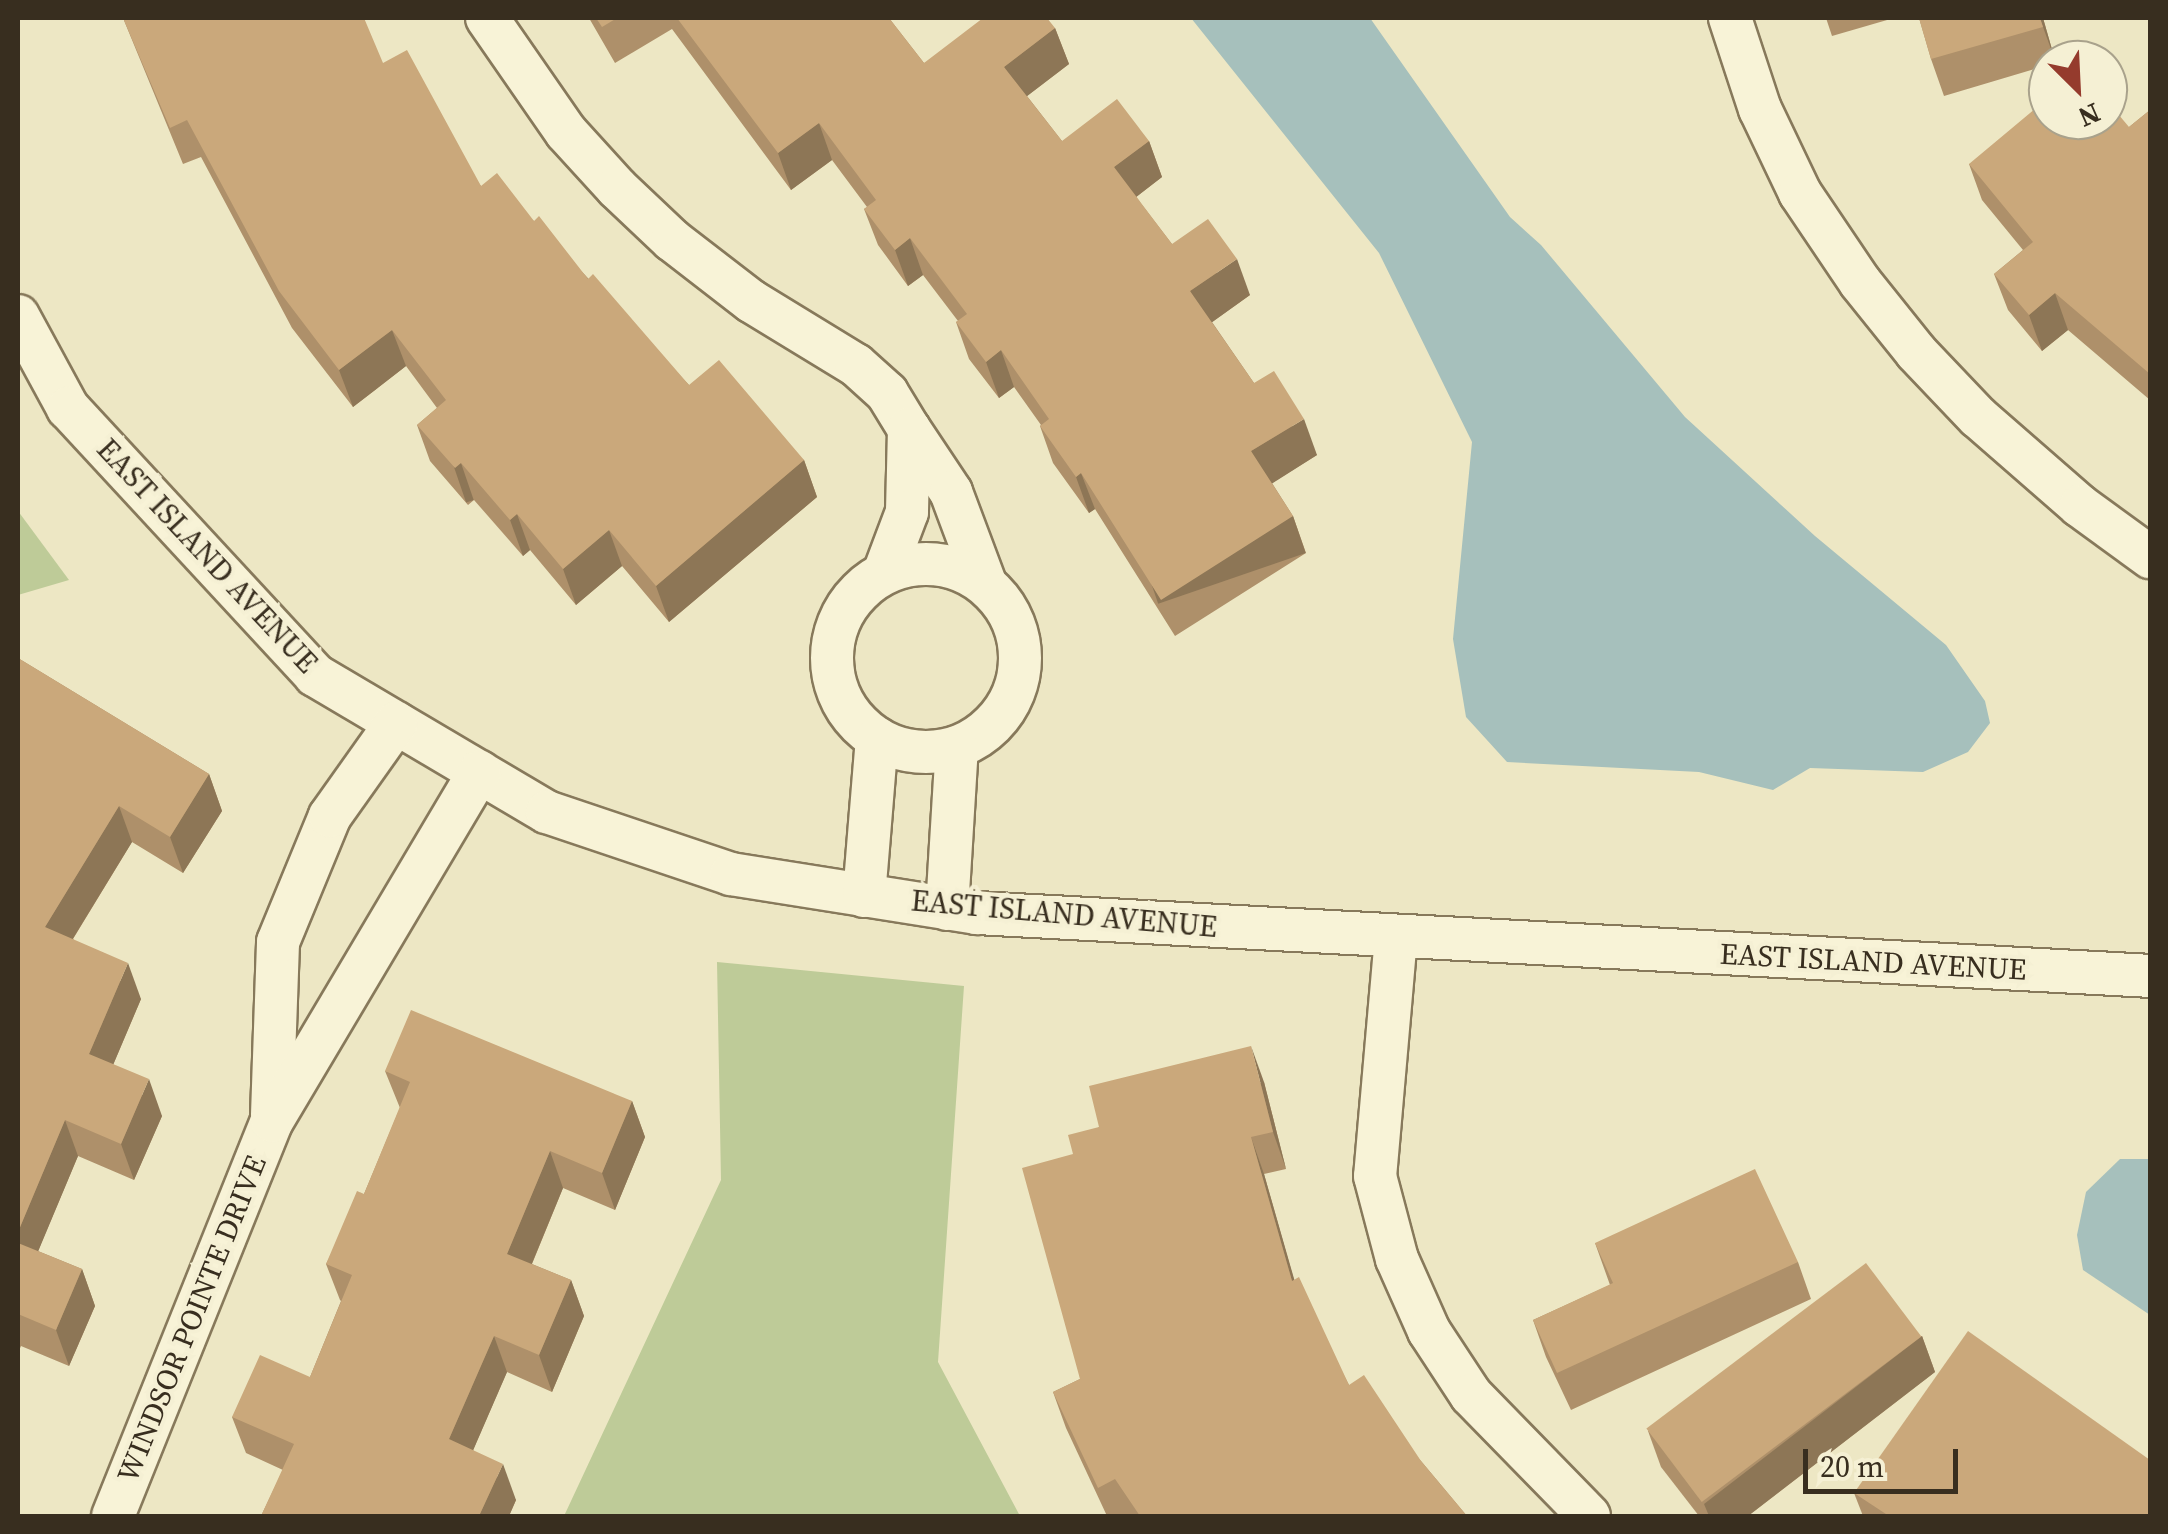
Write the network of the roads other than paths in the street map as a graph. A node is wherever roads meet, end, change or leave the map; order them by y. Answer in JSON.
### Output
{"nodes":[{"id":1,"x":487,"y":18,"type":"edge"},
{"id":2,"x":1730,"y":18,"type":"edge"},
{"id":3,"x":18,"y":316,"type":"edge"},
{"id":4,"x":909,"y":429,"type":"junction"},
{"id":5,"x":2150,"y":556,"type":"edge"},
{"id":6,"x":884,"y":572,"type":"junction"},
{"id":7,"x":985,"y":583,"type":"junction"},
{"id":8,"x":396,"y":723,"type":"junction"},
{"id":9,"x":877,"y":739,"type":"junction"},
{"id":10,"x":957,"y":747,"type":"junction"},
{"id":11,"x":479,"y":772,"type":"junction"},
{"id":12,"x":864,"y":896,"type":"junction"},
{"id":13,"x":947,"y":908,"type":"junction"},
{"id":14,"x":1396,"y":937,"type":"junction"},
{"id":15,"x":2150,"y":976,"type":"edge"},
{"id":16,"x":272,"y":1121,"type":"junction"},
{"id":17,"x":113,"y":1516,"type":"edge"},
{"id":18,"x":1589,"y":1516,"type":"edge"}],
"edges":[{"from":1,"to":4,"type":"street"},
{"from":2,"to":5,"type":"street"},
{"from":3,"to":8,"type":"street","name":"EAST ISLAND AVENUE"},
{"from":4,"to":6,"type":"street"},
{"from":4,"to":7,"type":"street"},
{"from":6,"to":7,"type":"street"},
{"from":6,"to":9,"type":"street"},
{"from":7,"to":10,"type":"street"},
{"from":8,"to":11,"type":"street","name":"EAST ISLAND AVENUE"},
{"from":8,"to":16,"type":"street","name":"WINDSOR POINTE DRIVE"},
{"from":9,"to":10,"type":"street"},
{"from":9,"to":12,"type":"street"},
{"from":10,"to":13,"type":"street"},
{"from":11,"to":12,"type":"street","name":"EAST ISLAND AVENUE"},
{"from":11,"to":16,"type":"street","name":"WINDSOR POINTE DRIVE"},
{"from":12,"to":13,"type":"street","name":"EAST ISLAND AVENUE"},
{"from":13,"to":14,"type":"street","name":"EAST ISLAND AVENUE"},
{"from":14,"to":15,"type":"street","name":"EAST ISLAND AVENUE"},
{"from":14,"to":18,"type":"street"},
{"from":16,"to":17,"type":"street","name":"WINDSOR POINTE DRIVE"}]}
